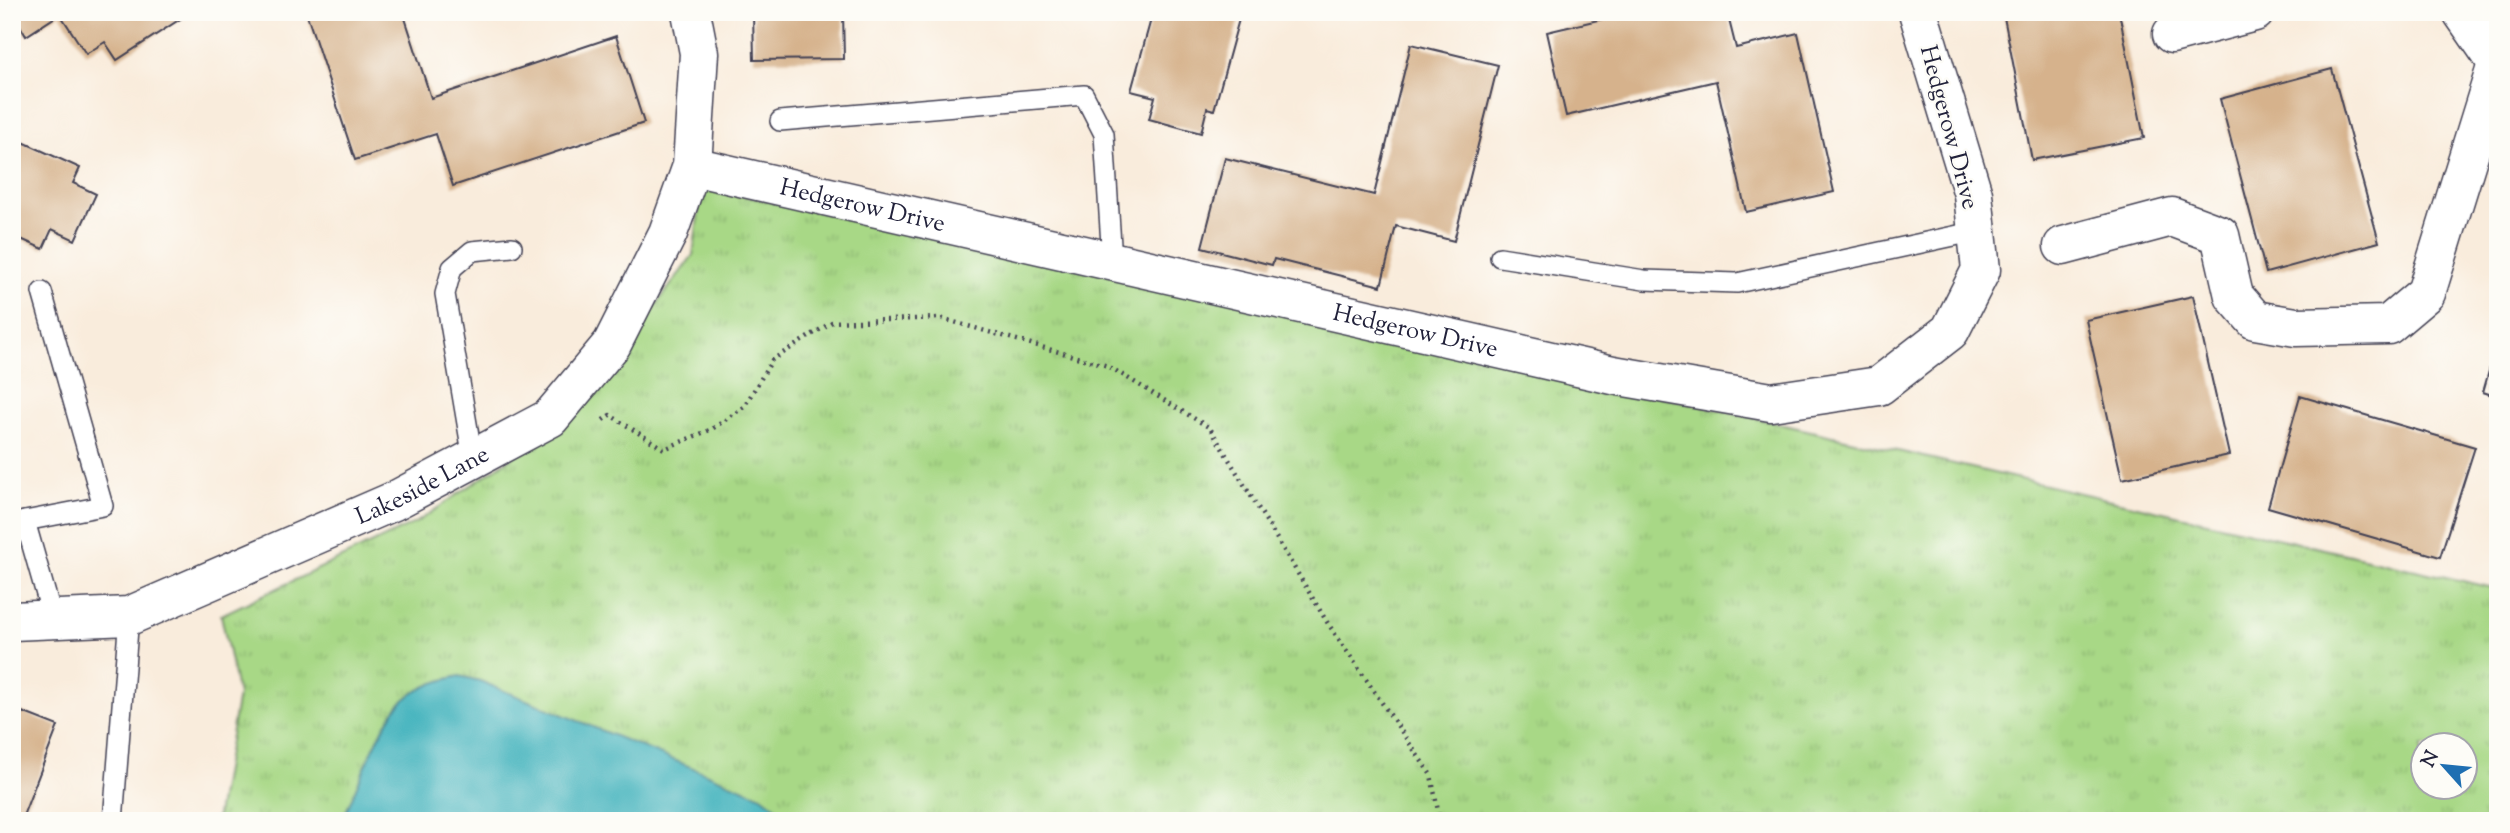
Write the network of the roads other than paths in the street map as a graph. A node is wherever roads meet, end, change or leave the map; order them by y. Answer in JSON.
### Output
{"nodes":[{"id":1,"x":691,"y":12,"type":"edge"},
{"id":2,"x":1918,"y":12,"type":"edge"},
{"id":3,"x":2255,"y":12,"type":"edge"},
{"id":4,"x":2462,"y":12,"type":"edge"},
{"id":5,"x":2172,"y":34,"type":"dead end"},
{"id":6,"x":2498,"y":64,"type":"edge"},
{"id":7,"x":780,"y":121,"type":"dead end"},
{"id":8,"x":692,"y":166,"type":"junction"},
{"id":9,"x":1977,"y":231,"type":"junction"},
{"id":10,"x":2063,"y":246,"type":"dead end"},
{"id":11,"x":512,"y":247,"type":"dead end"},
{"id":12,"x":1500,"y":257,"type":"dead end"},
{"id":13,"x":1112,"y":261,"type":"junction"},
{"id":14,"x":42,"y":292,"type":"dead end"},
{"id":15,"x":473,"y":459,"type":"junction"},
{"id":16,"x":19,"y":523,"type":"edge"},
{"id":17,"x":129,"y":616,"type":"junction"},
{"id":18,"x":53,"y":619,"type":"junction"},
{"id":19,"x":12,"y":621,"type":"edge"},
{"id":20,"x":113,"y":821,"type":"edge"}],
"edges":[{"from":1,"to":8,"type":"street"},
{"from":2,"to":9,"type":"street","name":"Hedgerow Drive"},
{"from":3,"to":5,"type":"street"},
{"from":4,"to":6,"type":"street"},
{"from":6,"to":10,"type":"street"},
{"from":7,"to":13,"type":"lane"},
{"from":8,"to":13,"type":"street","name":"Hedgerow Drive"},
{"from":8,"to":15,"type":"street","name":"Lakeside Lane"},
{"from":9,"to":12,"type":"lane"},
{"from":9,"to":13,"type":"street","name":"Hedgerow Drive"},
{"from":11,"to":15,"type":"lane"},
{"from":14,"to":16,"type":"lane"},
{"from":15,"to":17,"type":"street","name":"Lakeside Lane"},
{"from":16,"to":18,"type":"lane"},
{"from":17,"to":18,"type":"street","name":"Lakeside Lane"},
{"from":17,"to":20,"type":"lane"},
{"from":18,"to":19,"type":"street","name":"Lakeside Lane"}]}
